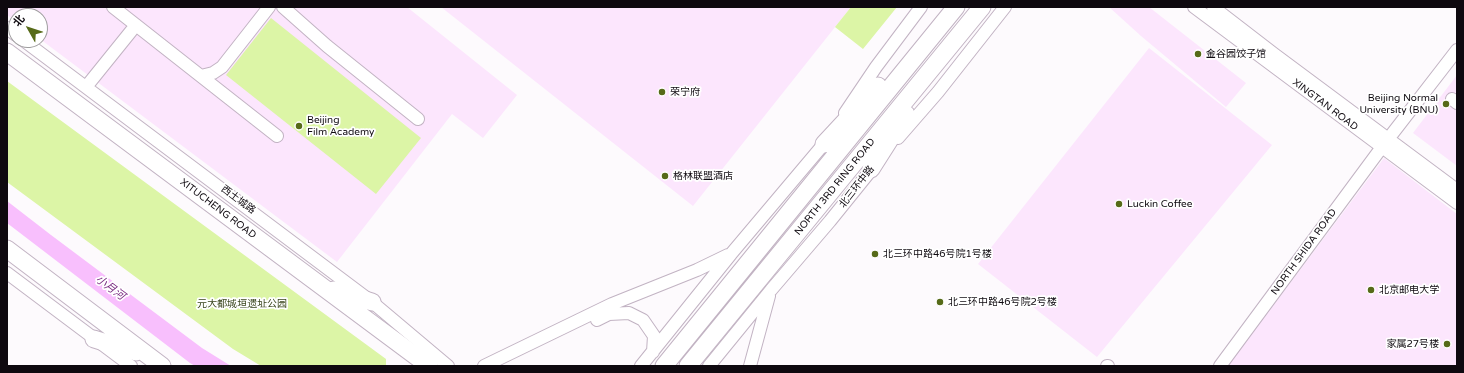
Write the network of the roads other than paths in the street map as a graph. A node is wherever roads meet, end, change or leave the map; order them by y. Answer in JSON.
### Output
{"nodes":[{"id":1,"x":113,"y":7,"type":"edge"},
{"id":2,"x":269,"y":7,"type":"edge"},
{"id":3,"x":283,"y":7,"type":"edge"},
{"id":4,"x":921,"y":7,"type":"edge"},
{"id":5,"x":952,"y":7,"type":"edge"},
{"id":6,"x":956,"y":7,"type":"edge"},
{"id":7,"x":982,"y":7,"type":"edge"},
{"id":8,"x":1005,"y":7,"type":"edge"},
{"id":9,"x":1194,"y":7,"type":"edge"},
{"id":10,"x":1213,"y":7,"type":"edge"},
{"id":11,"x":136,"y":25,"type":"junction"},
{"id":12,"x":954,"y":42,"type":"junction"},
{"id":13,"x":34,"y":48,"type":"edge"},
{"id":14,"x":1457,"y":50,"type":"edge"},
{"id":15,"x":7,"y":52,"type":"edge"},
{"id":16,"x":201,"y":76,"type":"junction"},
{"id":17,"x":86,"y":87,"type":"junction"},
{"id":18,"x":418,"y":119,"type":"dead end"},
{"id":19,"x":277,"y":136,"type":"dead end"},
{"id":20,"x":1385,"y":143,"type":"junction"},
{"id":21,"x":824,"y":144,"type":"junction"},
{"id":22,"x":870,"y":170,"type":"junction"},
{"id":23,"x":1457,"y":190,"type":"edge"},
{"id":24,"x":1457,"y":203,"type":"edge"},
{"id":25,"x":7,"y":249,"type":"edge"},
{"id":26,"x":731,"y":254,"type":"junction"},
{"id":27,"x":7,"y":274,"type":"edge"},
{"id":28,"x":322,"y":286,"type":"junction"},
{"id":29,"x":771,"y":290,"type":"junction"},
{"id":30,"x":372,"y":302,"type":"junction"},
{"id":31,"x":94,"y":339,"type":"junction"},
{"id":32,"x":653,"y":352,"type":"junction"},
{"id":33,"x":148,"y":356,"type":"junction"},
{"id":34,"x":131,"y":366,"type":"edge"},
{"id":35,"x":162,"y":366,"type":"edge"},
{"id":36,"x":429,"y":366,"type":"edge"},
{"id":37,"x":448,"y":366,"type":"edge"},
{"id":38,"x":484,"y":366,"type":"edge"},
{"id":39,"x":500,"y":366,"type":"edge"},
{"id":40,"x":641,"y":366,"type":"edge"},
{"id":41,"x":664,"y":366,"type":"edge"},
{"id":42,"x":688,"y":366,"type":"edge"},
{"id":43,"x":709,"y":366,"type":"edge"},
{"id":44,"x":750,"y":366,"type":"edge"},
{"id":45,"x":1220,"y":366,"type":"edge"}],
"edges":[{"from":1,"to":11,"type":"street"},
{"from":2,"to":16,"type":"street"},
{"from":3,"to":18,"type":"street"},
{"from":4,"to":21,"type":"street"},
{"from":5,"to":21,"type":"highway"},
{"from":6,"to":41,"type":"highway","name":"NORTH 3RD RING ROAD"},
{"from":7,"to":12,"type":"highway","name":"NORTH 3RD RING ROAD"},
{"from":8,"to":22,"type":"street","name":"北三环中路"},
{"from":9,"to":20,"type":"street","name":"XINGTAN ROAD"},
{"from":10,"to":20,"type":"street","name":"XINGTAN ROAD"},
{"from":11,"to":16,"type":"street"},
{"from":11,"to":17,"type":"street"},
{"from":12,"to":22,"type":"highway"},
{"from":12,"to":42,"type":"highway","name":"NORTH 3RD RING ROAD"},
{"from":13,"to":17,"type":"street","name":"西土城路"},
{"from":14,"to":20,"type":"street","name":"NORTH SHIDA ROAD"},
{"from":15,"to":28,"type":"highway","name":"XITUCHENG ROAD"},
{"from":16,"to":19,"type":"street"},
{"from":17,"to":30,"type":"street","name":"西土城路"},
{"from":20,"to":23,"type":"street","name":"XINGTAN ROAD"},
{"from":20,"to":24,"type":"street","name":"XINGTAN ROAD"},
{"from":20,"to":45,"type":"street","name":"NORTH SHIDA ROAD"},
{"from":21,"to":26,"type":"street"},
{"from":22,"to":29,"type":"street","name":"北三环中路"},
{"from":25,"to":33,"type":"highway"},
{"from":26,"to":32,"type":"street"},
{"from":26,"to":38,"type":"street"},
{"from":27,"to":31,"type":"street"},
{"from":28,"to":30,"type":"highway"},
{"from":28,"to":36,"type":"highway","name":"XITUCHENG ROAD"},
{"from":29,"to":43,"type":"street","name":"北三环中路"},
{"from":29,"to":44,"type":"street"},
{"from":30,"to":37,"type":"street","name":"西土城路"},
{"from":31,"to":33,"type":"highway"},
{"from":31,"to":34,"type":"street"},
{"from":32,"to":39,"type":"street"},
{"from":32,"to":40,"type":"street"},
{"from":33,"to":35,"type":"highway"}]}
